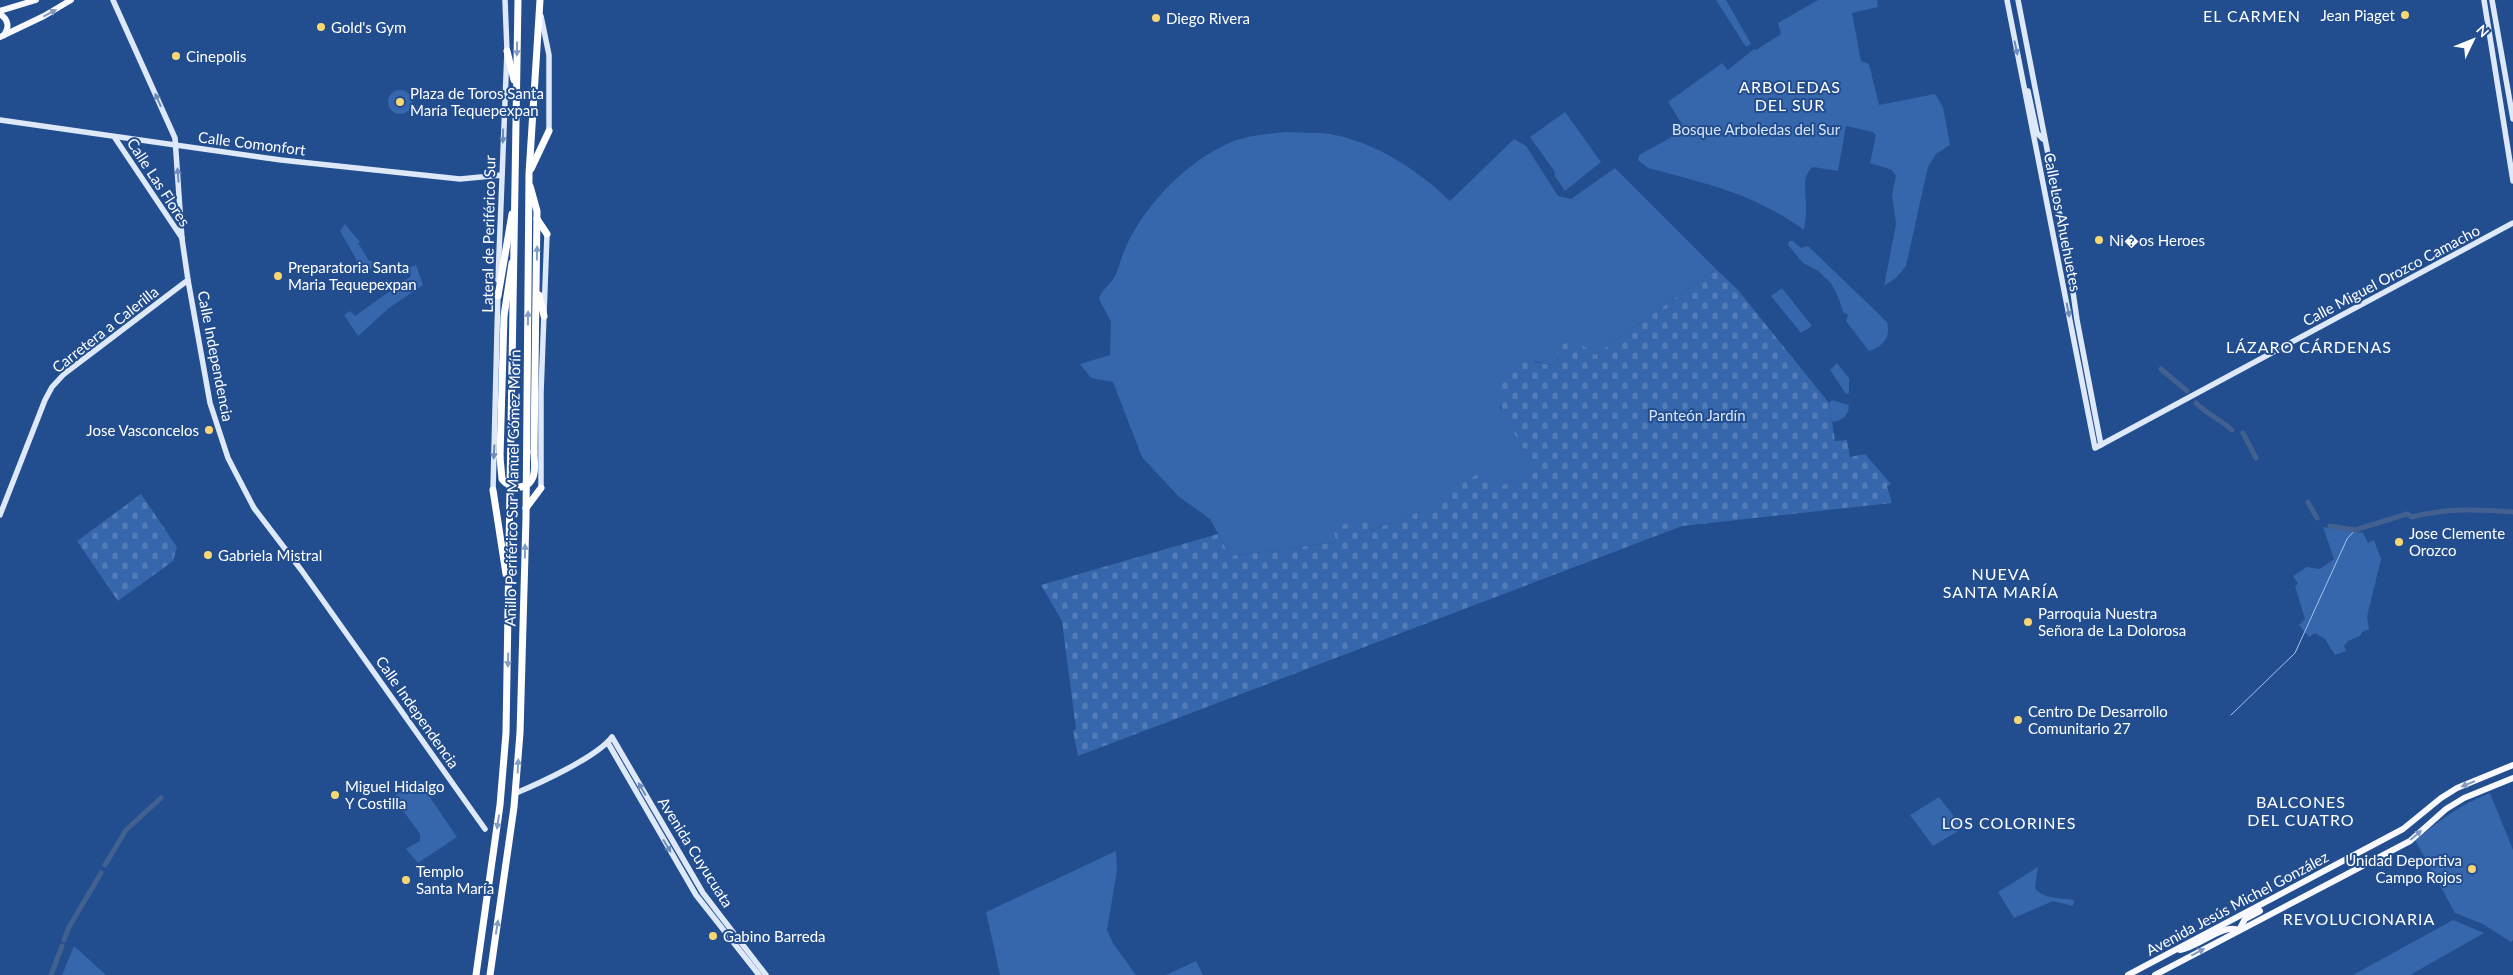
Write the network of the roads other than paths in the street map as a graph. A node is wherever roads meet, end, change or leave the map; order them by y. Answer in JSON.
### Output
{"nodes":[{"id":1,"x":36,"y":0,"type":"edge"},
{"id":2,"x":70,"y":0,"type":"edge"},
{"id":3,"x":113,"y":0,"type":"edge"},
{"id":4,"x":505,"y":0,"type":"edge"},
{"id":5,"x":518,"y":0,"type":"edge"},
{"id":6,"x":540,"y":0,"type":"edge"},
{"id":7,"x":2006,"y":0,"type":"edge"},
{"id":8,"x":2018,"y":0,"type":"edge"},
{"id":9,"x":2484,"y":0,"type":"edge"},
{"id":10,"x":2492,"y":0,"type":"edge"},
{"id":11,"x":0,"y":12,"type":"edge"},
{"id":12,"x":540,"y":12,"type":"junction"},
{"id":13,"x":2,"y":36,"type":"edge"},
{"id":14,"x":507,"y":51,"type":"junction"},
{"id":15,"x":2022,"y":78,"type":"junction"},
{"id":16,"x":517,"y":92,"type":"junction"},
{"id":17,"x":2513,"y":119,"type":"edge"},
{"id":18,"x":0,"y":120,"type":"edge"},
{"id":19,"x":549,"y":131,"type":"joint"},
{"id":20,"x":115,"y":138,"type":"junction"},
{"id":21,"x":2044,"y":140,"type":"junction"},
{"id":22,"x":176,"y":145,"type":"junction"},
{"id":23,"x":529,"y":174,"type":"junction"},
{"id":24,"x":502,"y":176,"type":"junction"},
{"id":25,"x":2513,"y":181,"type":"edge"},
{"id":26,"x":529,"y":184,"type":"junction"},
{"id":27,"x":516,"y":192,"type":"junction"},
{"id":28,"x":537,"y":219,"type":"junction"},
{"id":29,"x":2513,"y":223,"type":"edge"},
{"id":30,"x":547,"y":234,"type":"joint"},
{"id":31,"x":516,"y":235,"type":"junction"},
{"id":32,"x":182,"y":239,"type":"junction"},
{"id":33,"x":188,"y":280,"type":"junction"},
{"id":34,"x":536,"y":284,"type":"junction"},
{"id":35,"x":498,"y":296,"type":"junction"},
{"id":36,"x":544,"y":316,"type":"junction"},
{"id":37,"x":2098,"y":447,"type":"junction"},
{"id":38,"x":542,"y":488,"type":"joint"},
{"id":39,"x":493,"y":490,"type":"joint"},
{"id":40,"x":526,"y":509,"type":"junction"},
{"id":41,"x":0,"y":514,"type":"edge"},
{"id":42,"x":509,"y":594,"type":"junction"},
{"id":43,"x":608,"y":743,"type":"junction"},
{"id":44,"x":2513,"y":765,"type":"edge"},
{"id":45,"x":2513,"y":778,"type":"edge"},
{"id":46,"x":516,"y":793,"type":"junction"},
{"id":47,"x":485,"y":828,"type":"dead end"},
{"id":48,"x":2292,"y":890,"type":"junction"},
{"id":49,"x":2240,"y":930,"type":"junction"},
{"id":50,"x":2174,"y":951,"type":"junction"},
{"id":51,"x":476,"y":975,"type":"edge"},
{"id":52,"x":490,"y":975,"type":"edge"},
{"id":53,"x":759,"y":975,"type":"edge"},
{"id":54,"x":766,"y":975,"type":"edge"},
{"id":55,"x":2128,"y":975,"type":"edge"},
{"id":56,"x":2155,"y":975,"type":"edge"}],
"edges":[{"from":1,"to":11,"type":"main road"},
{"from":13,"to":2,"type":"main road","one_way":true},
{"from":22,"to":3,"type":"street","name":"Calle Independencia","one_way":true},
{"from":4,"to":14,"type":"street","name":"Lateral de Periférico Sur"},
{"from":5,"to":16,"type":"highway","name":"Anillo Periférico Sur Manuel Gómez Morín","one_way":true},
{"from":6,"to":12,"type":"highway","name":"Anillo Periférico Sur Manuel Gómez Morín"},
{"from":7,"to":15,"type":"street","name":"Calle Los Ahuehuetes","one_way":true},
{"from":8,"to":21,"type":"street","name":"Calle Los Ahuehuetes"},
{"from":9,"to":25,"type":"street"},
{"from":10,"to":17,"type":"street"},
{"from":11,"to":13,"type":"main road"},
{"from":12,"to":19,"type":"street"},
{"from":12,"to":23,"type":"highway","name":"Anillo Periférico Sur Manuel Gómez Morín"},
{"from":14,"to":16,"type":"highway"},
{"from":14,"to":24,"type":"street","name":"Lateral de Periférico Sur","one_way":true},
{"from":15,"to":21,"type":"street"},
{"from":15,"to":37,"type":"street","name":"Calle Los Ahuehuetes","one_way":true},
{"from":16,"to":27,"type":"highway","name":"Anillo Periférico Sur Manuel Gómez Morín"},
{"from":18,"to":20,"type":"street","name":"Calle Comonfort"},
{"from":19,"to":23,"type":"highway"},
{"from":20,"to":22,"type":"street","name":"Calle Comonfort"},
{"from":20,"to":32,"type":"street","name":"Calle Las Flores"},
{"from":21,"to":37,"type":"street","name":"Calle Los Ahuehuetes"},
{"from":22,"to":24,"type":"street","name":"Calle Comonfort"},
{"from":32,"to":22,"type":"street","name":"Calle Independencia","one_way":true},
{"from":23,"to":26,"type":"highway","name":"Anillo Periférico Sur Manuel Gómez Morín"},
{"from":24,"to":35,"type":"street","name":"Lateral de Periférico Sur"},
{"from":26,"to":28,"type":"highway"},
{"from":40,"to":26,"type":"highway","name":"Anillo Periférico Sur Manuel Gómez Morín","one_way":true},
{"from":27,"to":31,"type":"highway","name":"Anillo Periférico Sur Manuel Gómez Morín"},
{"from":27,"to":35,"type":"highway"},
{"from":28,"to":30,"type":"highway"},
{"from":34,"to":28,"type":"highway","one_way":true},
{"from":29,"to":37,"type":"street","name":"Calle Miguel Orozco Camacho"},
{"from":30,"to":36,"type":"street"},
{"from":31,"to":34,"type":"highway","bridge":true},
{"from":31,"to":42,"type":"highway","name":"Anillo Periférico Sur Manuel Gómez Morín"},
{"from":32,"to":33,"type":"street","name":"Calle Independencia"},
{"from":33,"to":41,"type":"street","name":"Carretera a Calerilla"},
{"from":33,"to":47,"type":"street","name":"Calle Independencia"},
{"from":34,"to":36,"type":"highway"},
{"from":35,"to":39,"type":"street","name":"Lateral de Periférico Sur","one_way":true},
{"from":36,"to":38,"type":"street"},
{"from":38,"to":40,"type":"highway"},
{"from":39,"to":42,"type":"highway"},
{"from":46,"to":40,"type":"highway","name":"Anillo Periférico Sur Manuel Gómez Morín","one_way":true},
{"from":42,"to":51,"type":"highway","name":"Anillo Periférico Sur Manuel Gómez Morín","one_way":true},
{"from":43,"to":46,"type":"street"},
{"from":43,"to":53,"type":"street","name":"Avenida Cuyucuata","one_way":true},
{"from":54,"to":43,"type":"street","name":"Avenida Cuyucuata","one_way":true},
{"from":44,"to":48,"type":"main road","name":"Avenida Jesús Michel González","one_way":true},
{"from":49,"to":45,"type":"main road","name":"Avenida Jesús Michel González","one_way":true},
{"from":52,"to":46,"type":"highway","name":"Anillo Periférico Sur Manuel Gómez Morín","one_way":true},
{"from":48,"to":49,"type":"main road"},
{"from":48,"to":50,"type":"main road","name":"Avenida Jesús Michel González"},
{"from":49,"to":50,"type":"main road"},
{"from":56,"to":49,"type":"main road","name":"Avenida Jesús Michel González","one_way":true},
{"from":50,"to":55,"type":"main road","name":"Avenida Jesús Michel González"}]}
